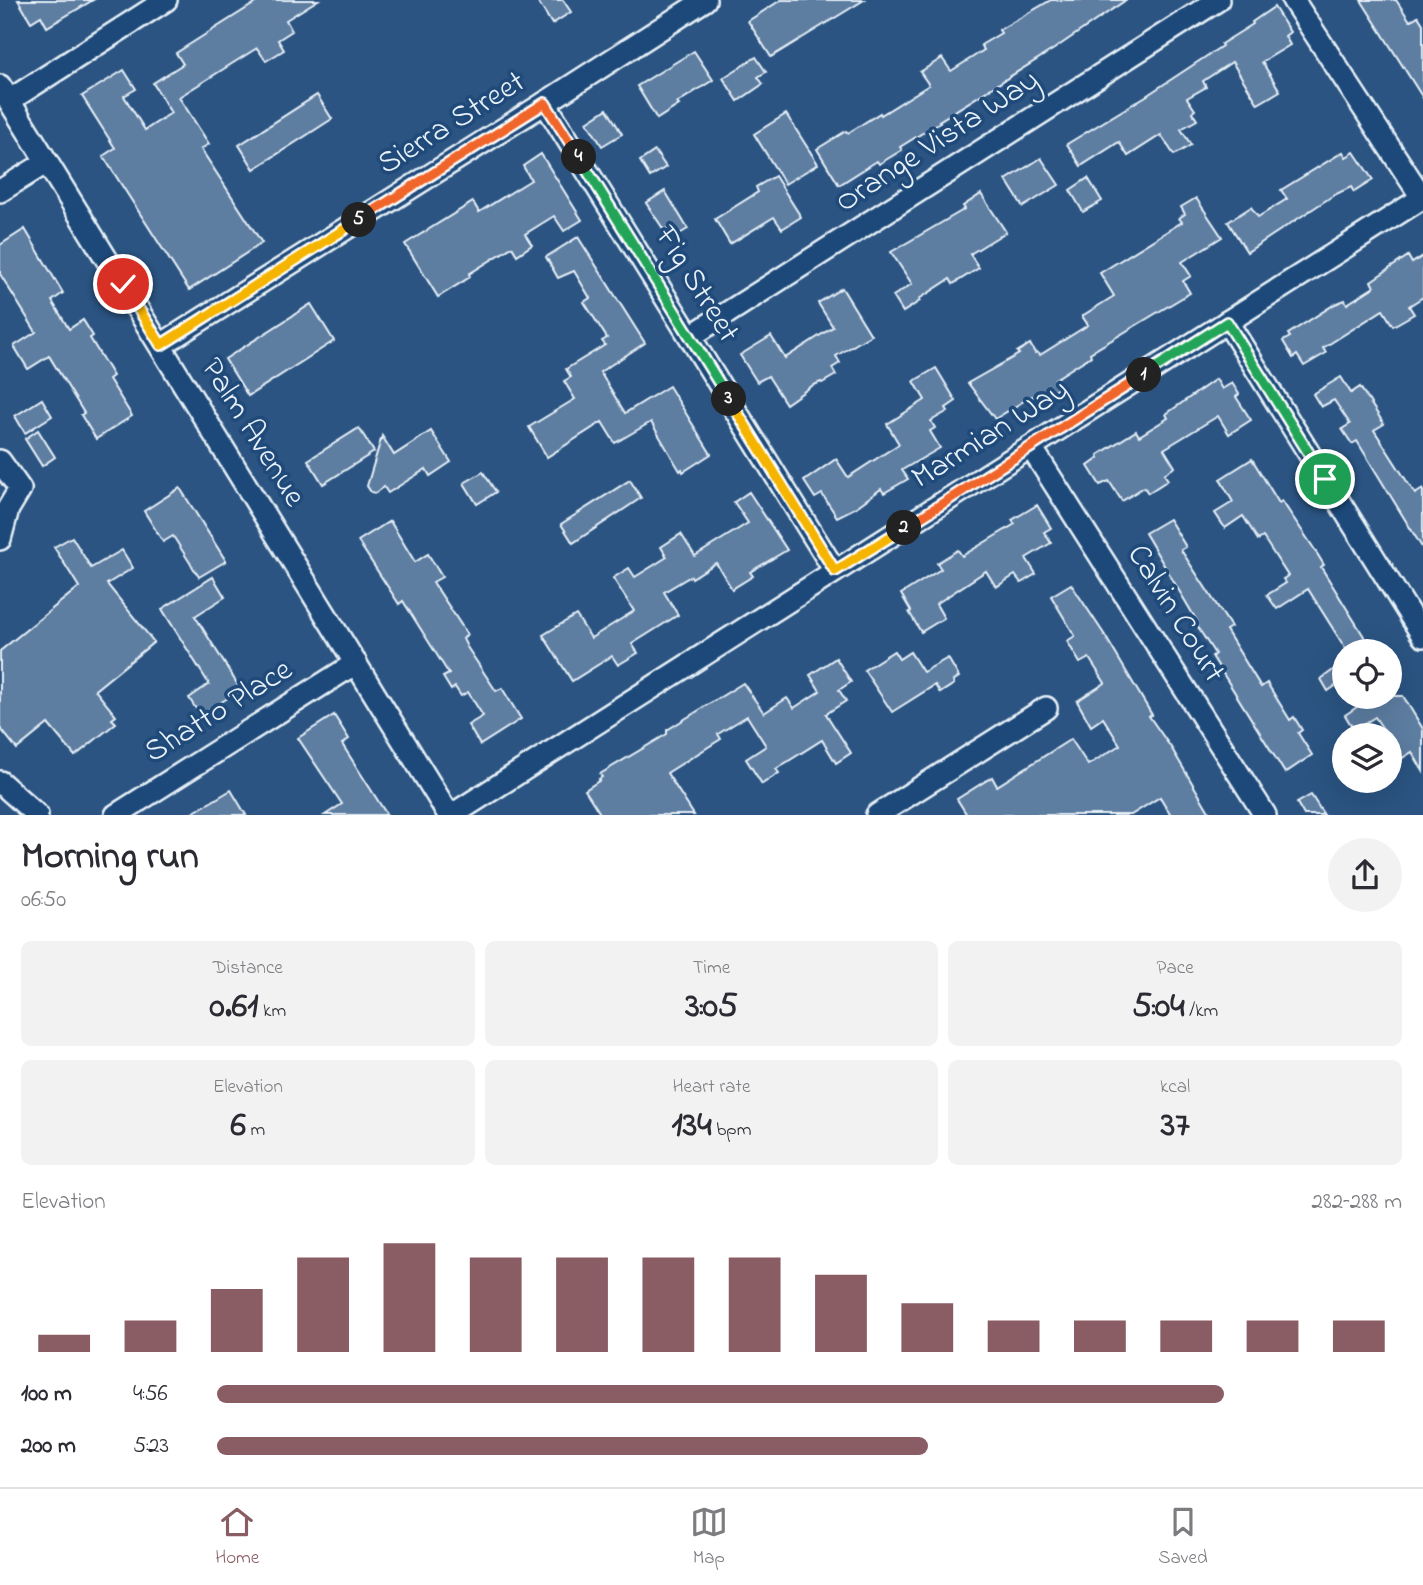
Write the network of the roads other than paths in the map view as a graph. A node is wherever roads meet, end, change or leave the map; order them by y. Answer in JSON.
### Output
{"nodes":[{"id":1,"x":166,"y":0,"type":"edge"},
{"id":2,"x":705,"y":0,"type":"edge"},
{"id":3,"x":1219,"y":0,"type":"edge"},
{"id":4,"x":1293,"y":0,"type":"edge"},
{"id":5,"x":5,"y":93,"type":"edge"},
{"id":6,"x":545,"y":103,"type":"junction"},
{"id":7,"x":47,"y":162,"type":"junction"},
{"id":8,"x":0,"y":191,"type":"edge"},
{"id":9,"x":1423,"y":198,"type":"edge"},
{"id":10,"x":1227,"y":322,"type":"junction"},
{"id":11,"x":691,"y":336,"type":"junction"},
{"id":12,"x":161,"y":345,"type":"junction"},
{"id":13,"x":1031,"y":447,"type":"junction"},
{"id":14,"x":0,"y":461,"type":"edge"},
{"id":15,"x":10,"y":491,"type":"edge"},
{"id":16,"x":0,"y":539,"type":"edge"},
{"id":17,"x":835,"y":571,"type":"junction"},
{"id":18,"x":1423,"y":636,"type":"edge"},
{"id":19,"x":356,"y":663,"type":"junction"},
{"id":20,"x":1046,"y":708,"type":"dead end"},
{"id":21,"x":0,"y":782,"type":"edge"},
{"id":22,"x":37,"y":815,"type":"edge"},
{"id":23,"x":116,"y":815,"type":"edge"},
{"id":24,"x":451,"y":815,"type":"edge"},
{"id":25,"x":877,"y":815,"type":"edge"},
{"id":26,"x":1265,"y":815,"type":"edge"}],
"edges":[{"from":1,"to":5,"type":"street"},
{"from":2,"to":6,"type":"street","name":"Sierra Street"},
{"from":3,"to":11,"type":"street","name":"Orange Vista Way"},
{"from":4,"to":9,"type":"street"},
{"from":5,"to":7,"type":"street","name":"Palm Avenue"},
{"from":6,"to":11,"type":"street","name":"Fig Street"},
{"from":6,"to":12,"type":"street","name":"Sierra Street"},
{"from":7,"to":8,"type":"street"},
{"from":7,"to":12,"type":"street","name":"Palm Avenue"},
{"from":9,"to":10,"type":"street","name":"Marmian Way"},
{"from":10,"to":13,"type":"street","name":"Marmian Way"},
{"from":10,"to":18,"type":"street"},
{"from":11,"to":17,"type":"street","name":"Fig Street"},
{"from":12,"to":19,"type":"street","name":"Palm Avenue"},
{"from":13,"to":17,"type":"street","name":"Marmian Way"},
{"from":13,"to":26,"type":"street","name":"Calvin Court"},
{"from":14,"to":15,"type":"street"},
{"from":15,"to":16,"type":"street"},
{"from":17,"to":24,"type":"street","name":"Marmian Way"},
{"from":19,"to":23,"type":"street","name":"Shatto Place"},
{"from":19,"to":24,"type":"street","name":"Palm Avenue"},
{"from":20,"to":25,"type":"street"},
{"from":21,"to":22,"type":"street"}]}
